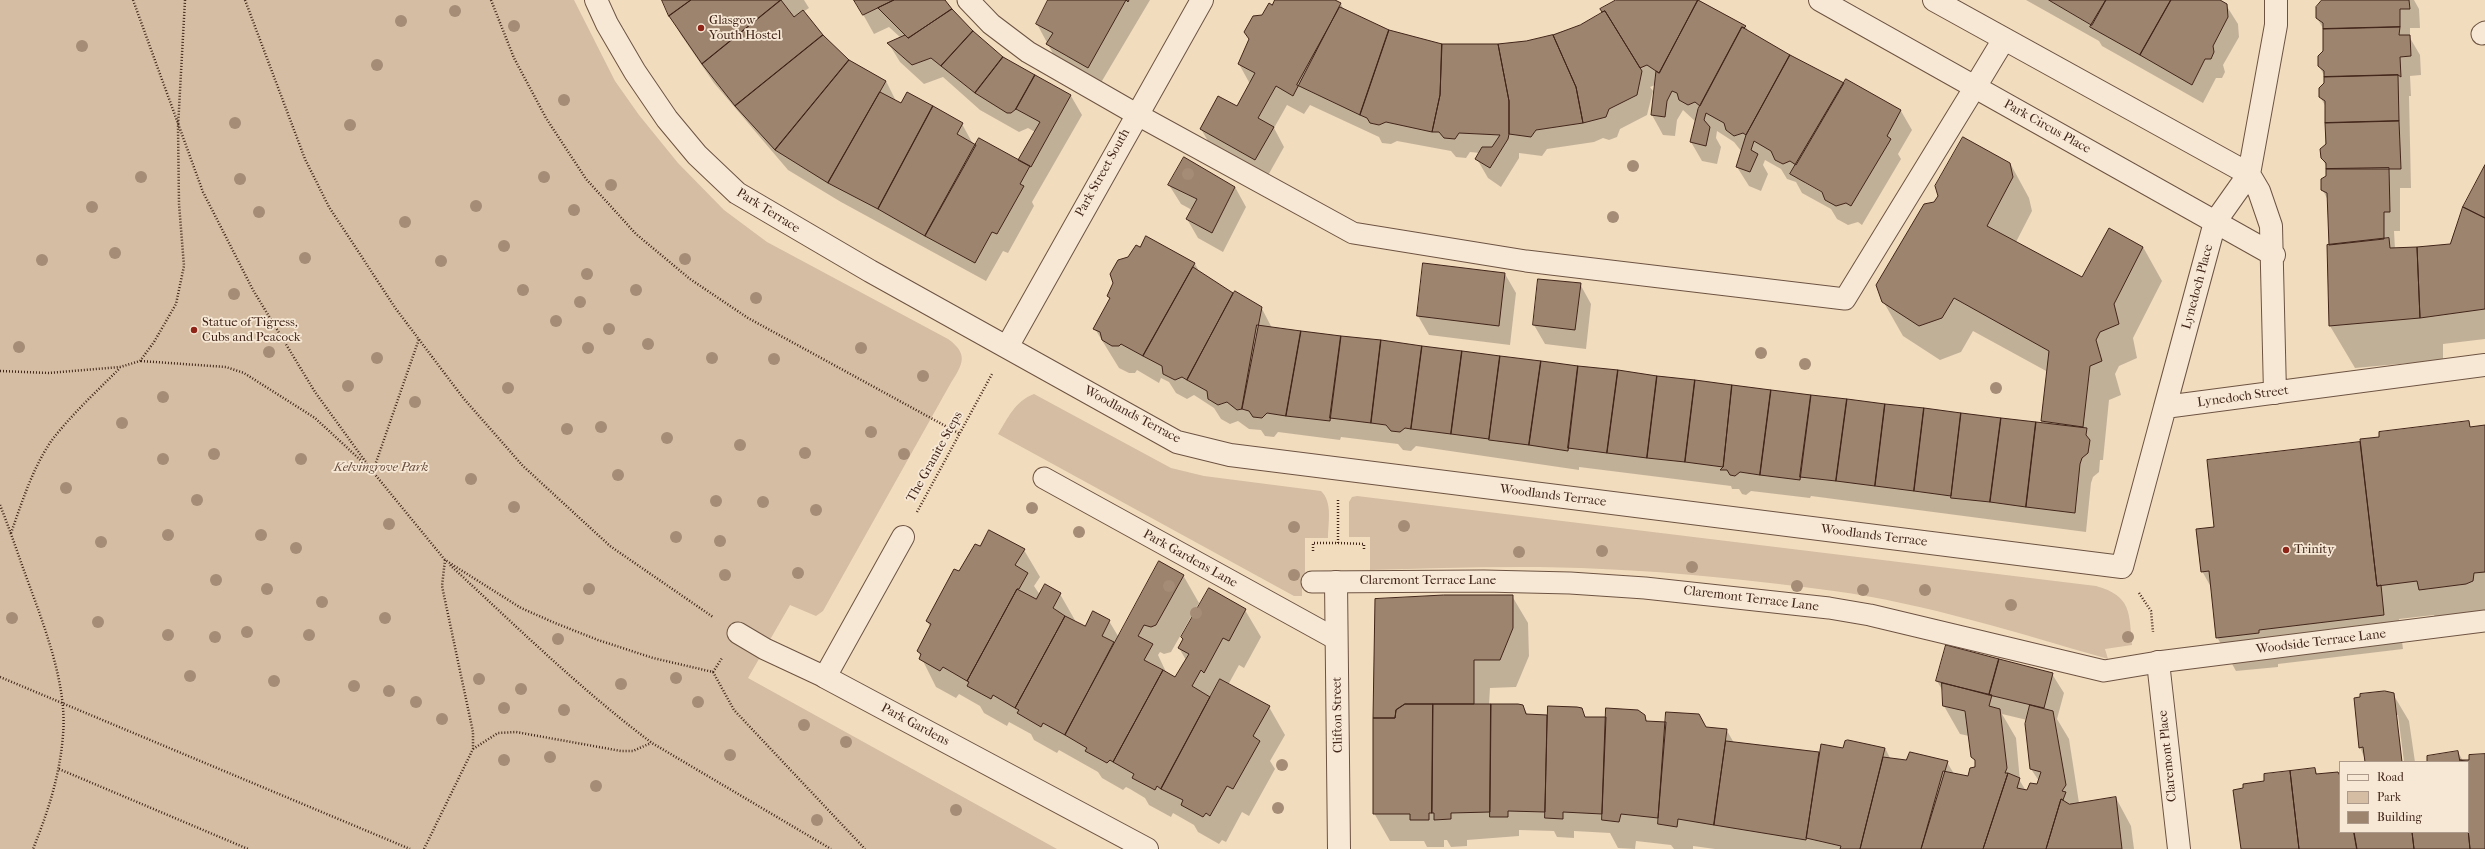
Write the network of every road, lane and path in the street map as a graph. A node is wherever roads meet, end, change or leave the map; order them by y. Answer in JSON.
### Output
{"nodes":[{"id":1,"x":132,"y":0,"type":"edge"},
{"id":2,"x":185,"y":0,"type":"edge"},
{"id":3,"x":245,"y":0,"type":"edge"},
{"id":4,"x":491,"y":0,"type":"edge"},
{"id":5,"x":596,"y":0,"type":"edge"},
{"id":6,"x":968,"y":0,"type":"edge"},
{"id":7,"x":1202,"y":0,"type":"edge"},
{"id":8,"x":1820,"y":0,"type":"edge"},
{"id":9,"x":1934,"y":0,"type":"edge"},
{"id":10,"x":2276,"y":0,"type":"edge"},
{"id":11,"x":2004,"y":39,"type":"junction"},
{"id":12,"x":1975,"y":87,"type":"junction"},
{"id":13,"x":1136,"y":114,"type":"junction"},
{"id":14,"x":178,"y":126,"type":"junction"},
{"id":15,"x":2249,"y":174,"type":"junction"},
{"id":16,"x":2216,"y":222,"type":"junction"},
{"id":17,"x":2274,"y":255,"type":"junction"},
{"id":18,"x":418,"y":339,"type":"junction"},
{"id":19,"x":1007,"y":347,"type":"junction"},
{"id":20,"x":140,"y":361,"type":"junction"},
{"id":21,"x":2485,"y":365,"type":"edge"},
{"id":22,"x":120,"y":367,"type":"junction"},
{"id":23,"x":0,"y":371,"type":"edge"},
{"id":24,"x":985,"y":388,"type":"dead end"},
{"id":25,"x":2275,"y":393,"type":"junction"},
{"id":26,"x":2165,"y":407,"type":"junction"},
{"id":27,"x":960,"y":434,"type":"junction"},
{"id":28,"x":1338,"y":469,"type":"junction"},
{"id":29,"x":373,"y":472,"type":"junction"},
{"id":30,"x":1044,"y":478,"type":"dead end"},
{"id":31,"x":0,"y":506,"type":"edge"},
{"id":32,"x":11,"y":534,"type":"junction"},
{"id":33,"x":903,"y":537,"type":"joint"},
{"id":34,"x":1312,"y":558,"type":"dead end"},
{"id":35,"x":445,"y":560,"type":"junction"},
{"id":36,"x":1312,"y":582,"type":"dead end"},
{"id":37,"x":1336,"y":582,"type":"junction"},
{"id":38,"x":2151,"y":611,"type":"dead end"},
{"id":39,"x":2485,"y":621,"type":"edge"},
{"id":40,"x":738,"y":634,"type":"junction"},
{"id":41,"x":1336,"y":639,"type":"junction"},
{"id":42,"x":2154,"y":639,"type":"dead end"},
{"id":43,"x":2158,"y":662,"type":"junction"},
{"id":44,"x":713,"y":672,"type":"junction"},
{"id":45,"x":0,"y":677,"type":"edge"},
{"id":46,"x":825,"y":677,"type":"junction"},
{"id":47,"x":62,"y":703,"type":"junction"},
{"id":48,"x":652,"y":743,"type":"junction"},
{"id":49,"x":473,"y":749,"type":"junction"},
{"id":50,"x":59,"y":769,"type":"junction"},
{"id":51,"x":33,"y":849,"type":"edge"},
{"id":52,"x":248,"y":849,"type":"edge"},
{"id":53,"x":410,"y":849,"type":"edge"},
{"id":54,"x":424,"y":849,"type":"edge"},
{"id":55,"x":831,"y":849,"type":"edge"},
{"id":56,"x":865,"y":849,"type":"edge"},
{"id":57,"x":1147,"y":849,"type":"edge"},
{"id":58,"x":1340,"y":849,"type":"edge"},
{"id":59,"x":2179,"y":849,"type":"edge"}],
"edges":[{"from":1,"to":14,"type":"path"},
{"from":2,"to":14,"type":"path"},
{"from":3,"to":18,"type":"path"},
{"from":4,"to":27,"type":"path"},
{"from":5,"to":19,"type":"street","name":"Park Terrace"},
{"from":6,"to":13,"type":"lane"},
{"from":7,"to":13,"type":"street","name":"Park Street South"},
{"from":8,"to":12,"type":"street","name":"Park Circus Place"},
{"from":9,"to":11,"type":"street"},
{"from":10,"to":15,"type":"street","name":"Lynedoch Place"},
{"from":11,"to":12,"type":"street"},
{"from":11,"to":15,"type":"street"},
{"from":12,"to":13,"type":"lane"},
{"from":12,"to":16,"type":"street","name":"Park Circus Place"},
{"from":13,"to":19,"type":"street","name":"Park Street South"},
{"from":14,"to":20,"type":"path"},
{"from":14,"to":29,"type":"path"},
{"from":15,"to":16,"type":"street","name":"Lynedoch Place"},
{"from":15,"to":17,"type":"street"},
{"from":16,"to":17,"type":"street","name":"Park Circus Place"},
{"from":16,"to":26,"type":"street","name":"Lynedoch Place"},
{"from":17,"to":25,"type":"street"},
{"from":18,"to":29,"type":"path"},
{"from":18,"to":40,"type":"path"},
{"from":19,"to":28,"type":"street","name":"Woodlands Terrace"},
{"from":20,"to":22,"type":"path"},
{"from":20,"to":29,"type":"path"},
{"from":21,"to":25,"type":"street","name":"Lynedoch Street"},
{"from":22,"to":23,"type":"path"},
{"from":22,"to":32,"type":"path"},
{"from":24,"to":27,"type":"path","name":"The Granite Steps"},
{"from":25,"to":26,"type":"street","name":"Lynedoch Street"},
{"from":26,"to":28,"type":"street","name":"Woodlands Terrace"},
{"from":27,"to":33,"type":"path","name":"The Granite Steps"},
{"from":28,"to":34,"type":"path"},
{"from":29,"to":35,"type":"path"},
{"from":30,"to":41,"type":"lane","name":"Park Gardens Lane"},
{"from":31,"to":32,"type":"path"},
{"from":32,"to":47,"type":"path"},
{"from":33,"to":46,"type":"street"},
{"from":35,"to":44,"type":"path"},
{"from":35,"to":48,"type":"path"},
{"from":35,"to":49,"type":"path"},
{"from":36,"to":37,"type":"lane","name":"Claremont Terrace Lane"},
{"from":37,"to":41,"type":"street","name":"Clifton Street"},
{"from":37,"to":43,"type":"lane","name":"Claremont Terrace Lane"},
{"from":38,"to":42,"type":"path"},
{"from":39,"to":43,"type":"lane","name":"Woodside Terrace Lane"},
{"from":40,"to":44,"type":"path"},
{"from":40,"to":46,"type":"lane"},
{"from":41,"to":58,"type":"street","name":"Clifton Street"},
{"from":43,"to":59,"type":"street","name":"Claremont Place"},
{"from":44,"to":56,"type":"path"},
{"from":45,"to":47,"type":"path"},
{"from":46,"to":57,"type":"street","name":"Park Gardens"},
{"from":47,"to":50,"type":"path"},
{"from":47,"to":53,"type":"path"},
{"from":48,"to":49,"type":"path"},
{"from":48,"to":55,"type":"path"},
{"from":49,"to":54,"type":"path"},
{"from":50,"to":51,"type":"path"},
{"from":50,"to":52,"type":"path"}]}
